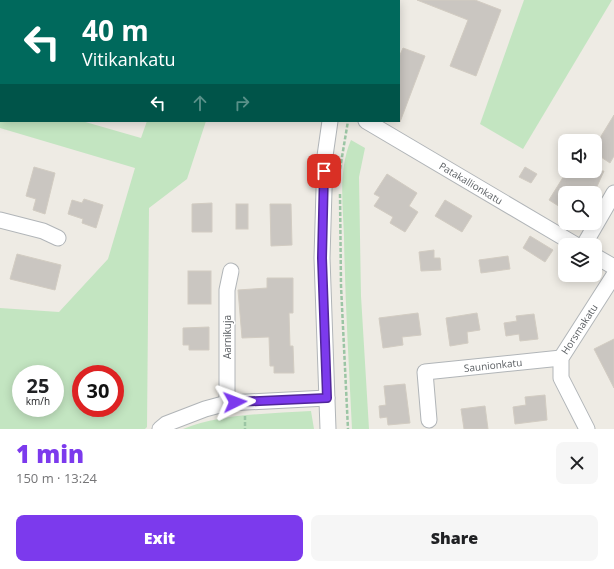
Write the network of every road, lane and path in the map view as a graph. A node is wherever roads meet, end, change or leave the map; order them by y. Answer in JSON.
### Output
{"nodes":[{"id":1,"x":330,"y":122,"type":"edge"},
{"id":2,"x":348,"y":122,"type":"edge"},
{"id":3,"x":368,"y":122,"type":"edge"},
{"id":4,"x":340,"y":176,"type":"dead end"},
{"id":5,"x":340,"y":192,"type":"dead end"},
{"id":6,"x":614,"y":193,"type":"edge"},
{"id":7,"x":0,"y":220,"type":"edge"},
{"id":8,"x":58,"y":238,"type":"dead end"},
{"id":9,"x":564,"y":238,"type":"edge"},
{"id":10,"x":588,"y":238,"type":"edge"},
{"id":11,"x":602,"y":260,"type":"edge"},
{"id":12,"x":614,"y":267,"type":"edge"},
{"id":13,"x":231,"y":271,"type":"dead end"},
{"id":14,"x":614,"y":275,"type":"edge"},
{"id":15,"x":561,"y":358,"type":"junction"},
{"id":16,"x":327,"y":398,"type":"junction"},
{"id":17,"x":227,"y":403,"type":"junction"},
{"id":18,"x":429,"y":420,"type":"dead end"},
{"id":19,"x":160,"y":429,"type":"edge"},
{"id":20,"x":328,"y":429,"type":"edge"},
{"id":21,"x":348,"y":429,"type":"edge"},
{"id":22,"x":588,"y":429,"type":"edge"}],
"edges":[{"from":1,"to":16,"type":"street"},
{"from":2,"to":4,"type":"path"},
{"from":3,"to":9,"type":"street","name":"Patakallionkatu"},
{"from":5,"to":21,"type":"path"},
{"from":6,"to":10,"type":"street"},
{"from":7,"to":8,"type":"street"},
{"from":11,"to":12,"type":"street"},
{"from":13,"to":17,"type":"street","name":"Aarnikuja"},
{"from":14,"to":15,"type":"street","name":"Horsmakatu"},
{"from":15,"to":18,"type":"street","name":"Saunionkatu"},
{"from":15,"to":22,"type":"street","name":"Horsmakatu"},
{"from":16,"to":17,"type":"street"},
{"from":16,"to":20,"type":"street"},
{"from":17,"to":19,"type":"street"}]}
